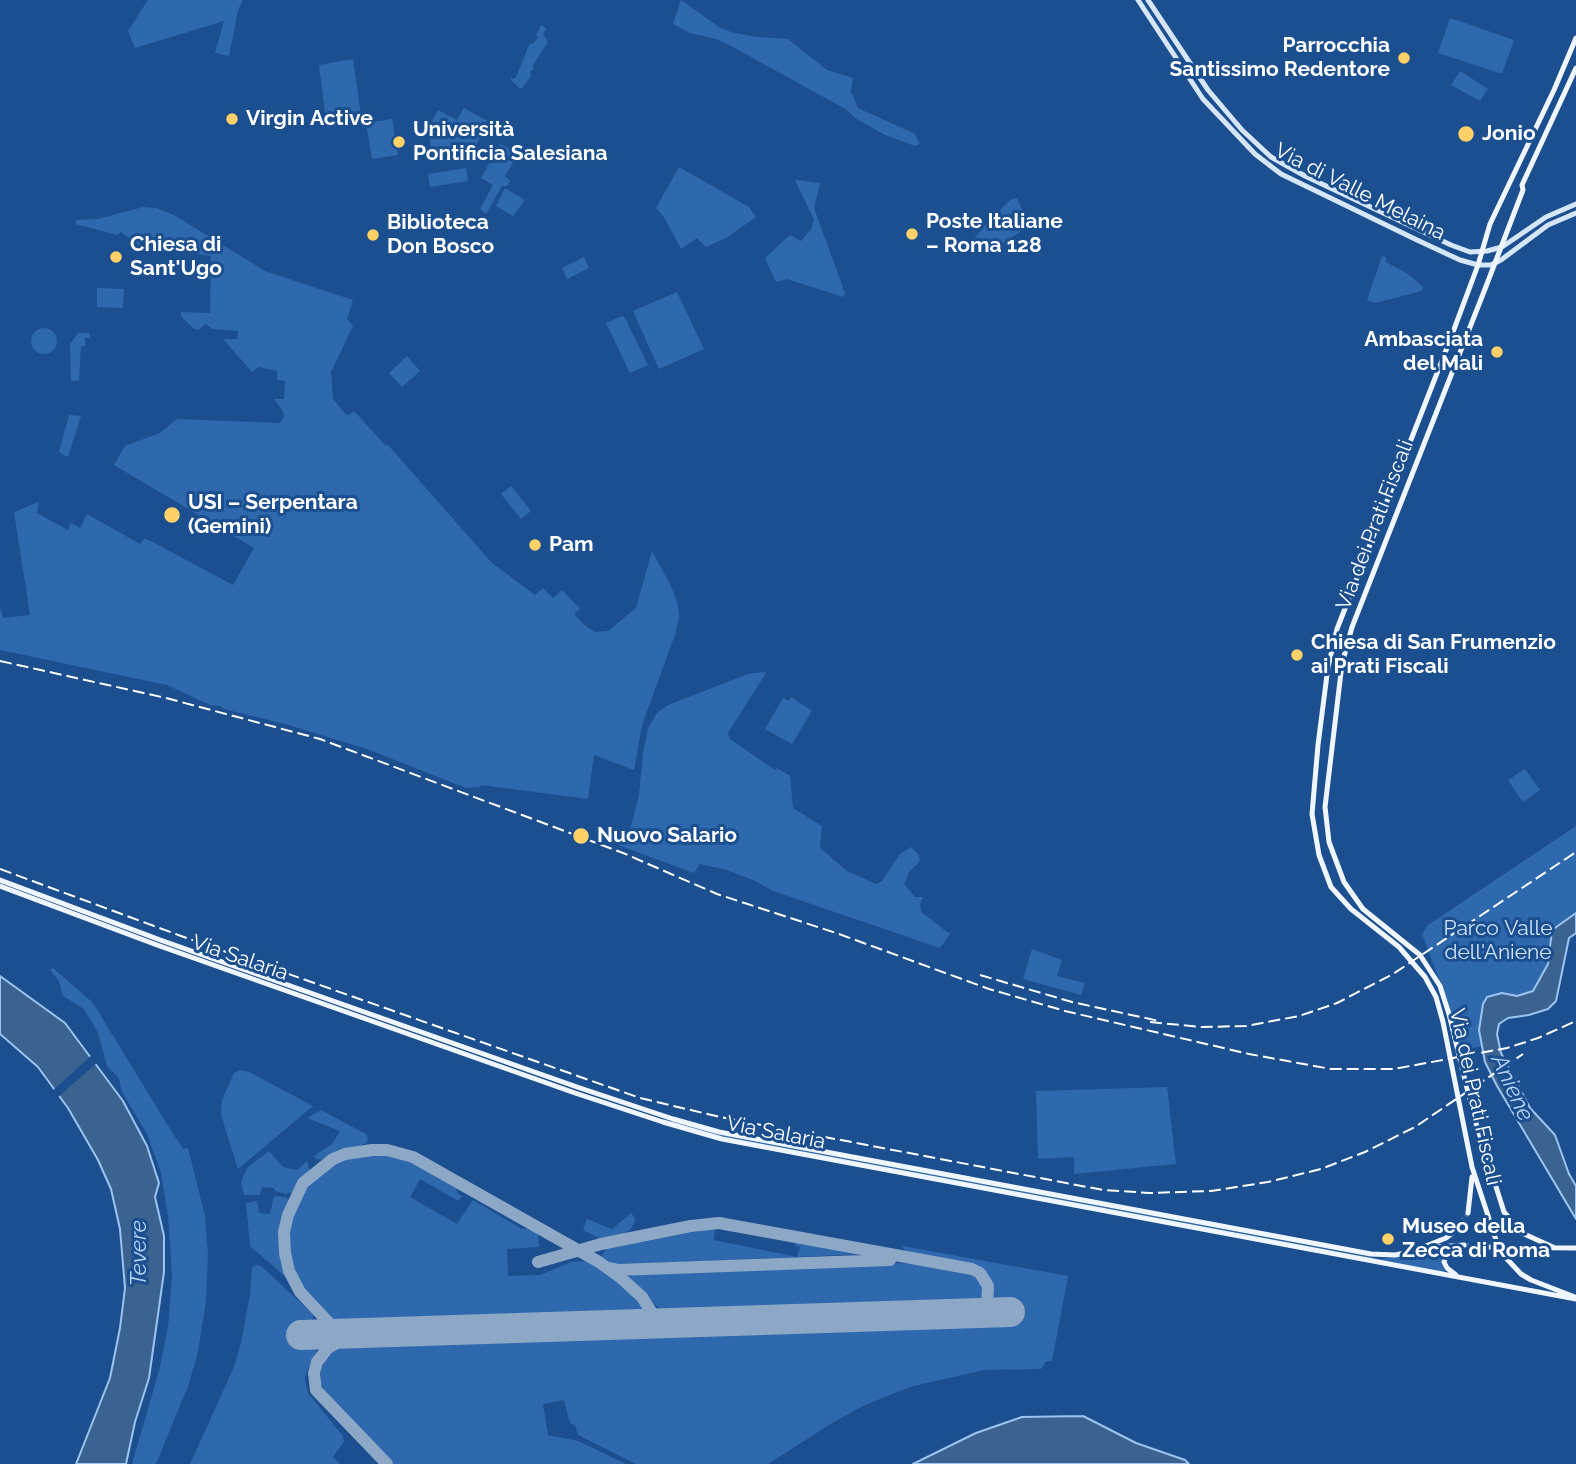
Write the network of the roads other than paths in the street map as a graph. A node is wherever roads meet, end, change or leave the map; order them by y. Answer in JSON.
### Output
{"nodes":[{"id":1,"x":1138,"y":0,"type":"edge"},
{"id":2,"x":1148,"y":0,"type":"edge"},
{"id":3,"x":1159,"y":25,"type":"junction"},
{"id":4,"x":1576,"y":38,"type":"edge"},
{"id":5,"x":1576,"y":68,"type":"edge"},
{"id":6,"x":1576,"y":204,"type":"edge"},
{"id":7,"x":1576,"y":213,"type":"edge"},
{"id":8,"x":1500,"y":248,"type":"junction"},
{"id":9,"x":1481,"y":251,"type":"junction"},
{"id":10,"x":1494,"y":264,"type":"junction"},
{"id":11,"x":1478,"y":265,"type":"junction"},
{"id":12,"x":0,"y":880,"type":"edge"},
{"id":13,"x":0,"y":886,"type":"edge"},
{"id":14,"x":1472,"y":1167,"type":"junction"},
{"id":15,"x":1468,"y":1213,"type":"tunnel mouth"},
{"id":16,"x":1457,"y":1229,"type":"tunnel mouth"},
{"id":17,"x":1477,"y":1247,"type":"tunnel mouth"},
{"id":18,"x":1555,"y":1248,"type":"junction"},
{"id":19,"x":1576,"y":1248,"type":"edge"},
{"id":20,"x":1421,"y":1249,"type":"junction"},
{"id":21,"x":1465,"y":1279,"type":"junction"},
{"id":22,"x":1576,"y":1298,"type":"edge"}],
"edges":[{"from":1,"to":3,"type":"main road"},
{"from":2,"to":3,"type":"main road"},
{"from":3,"to":9,"type":"main road","name":"Via di Valle Melaina"},
{"from":3,"to":11,"type":"main road","name":"Via di Valle Melaina"},
{"from":4,"to":9,"type":"main road","name":"Via dei Prati Fiscali"},
{"from":5,"to":8,"type":"main road","name":"Via dei Prati Fiscali"},
{"from":6,"to":8,"type":"main road"},
{"from":7,"to":10,"type":"main road"},
{"from":8,"to":9,"type":"main road"},
{"from":8,"to":10,"type":"main road","name":"Via dei Prati Fiscali"},
{"from":9,"to":11,"type":"main road","name":"Via dei Prati Fiscali"},
{"from":10,"to":11,"type":"main road"},
{"from":10,"to":18,"type":"main road","name":"Via dei Prati Fiscali"},
{"from":11,"to":14,"type":"main road","name":"Via dei Prati Fiscali"},
{"from":12,"to":20,"type":"main road","name":"Via Salaria"},
{"from":13,"to":21,"type":"main road","name":"Via Salaria"},
{"from":14,"to":15,"type":"main road"},
{"from":14,"to":22,"type":"main road","name":"Via dei Prati Fiscali"},
{"from":16,"to":20,"type":"main road"},
{"from":17,"to":18,"type":"main road"},
{"from":18,"to":19,"type":"main road"},
{"from":20,"to":21,"type":"main road","name":"Via Salaria"},
{"from":21,"to":22,"type":"main road","name":"Via Salaria"}]}
